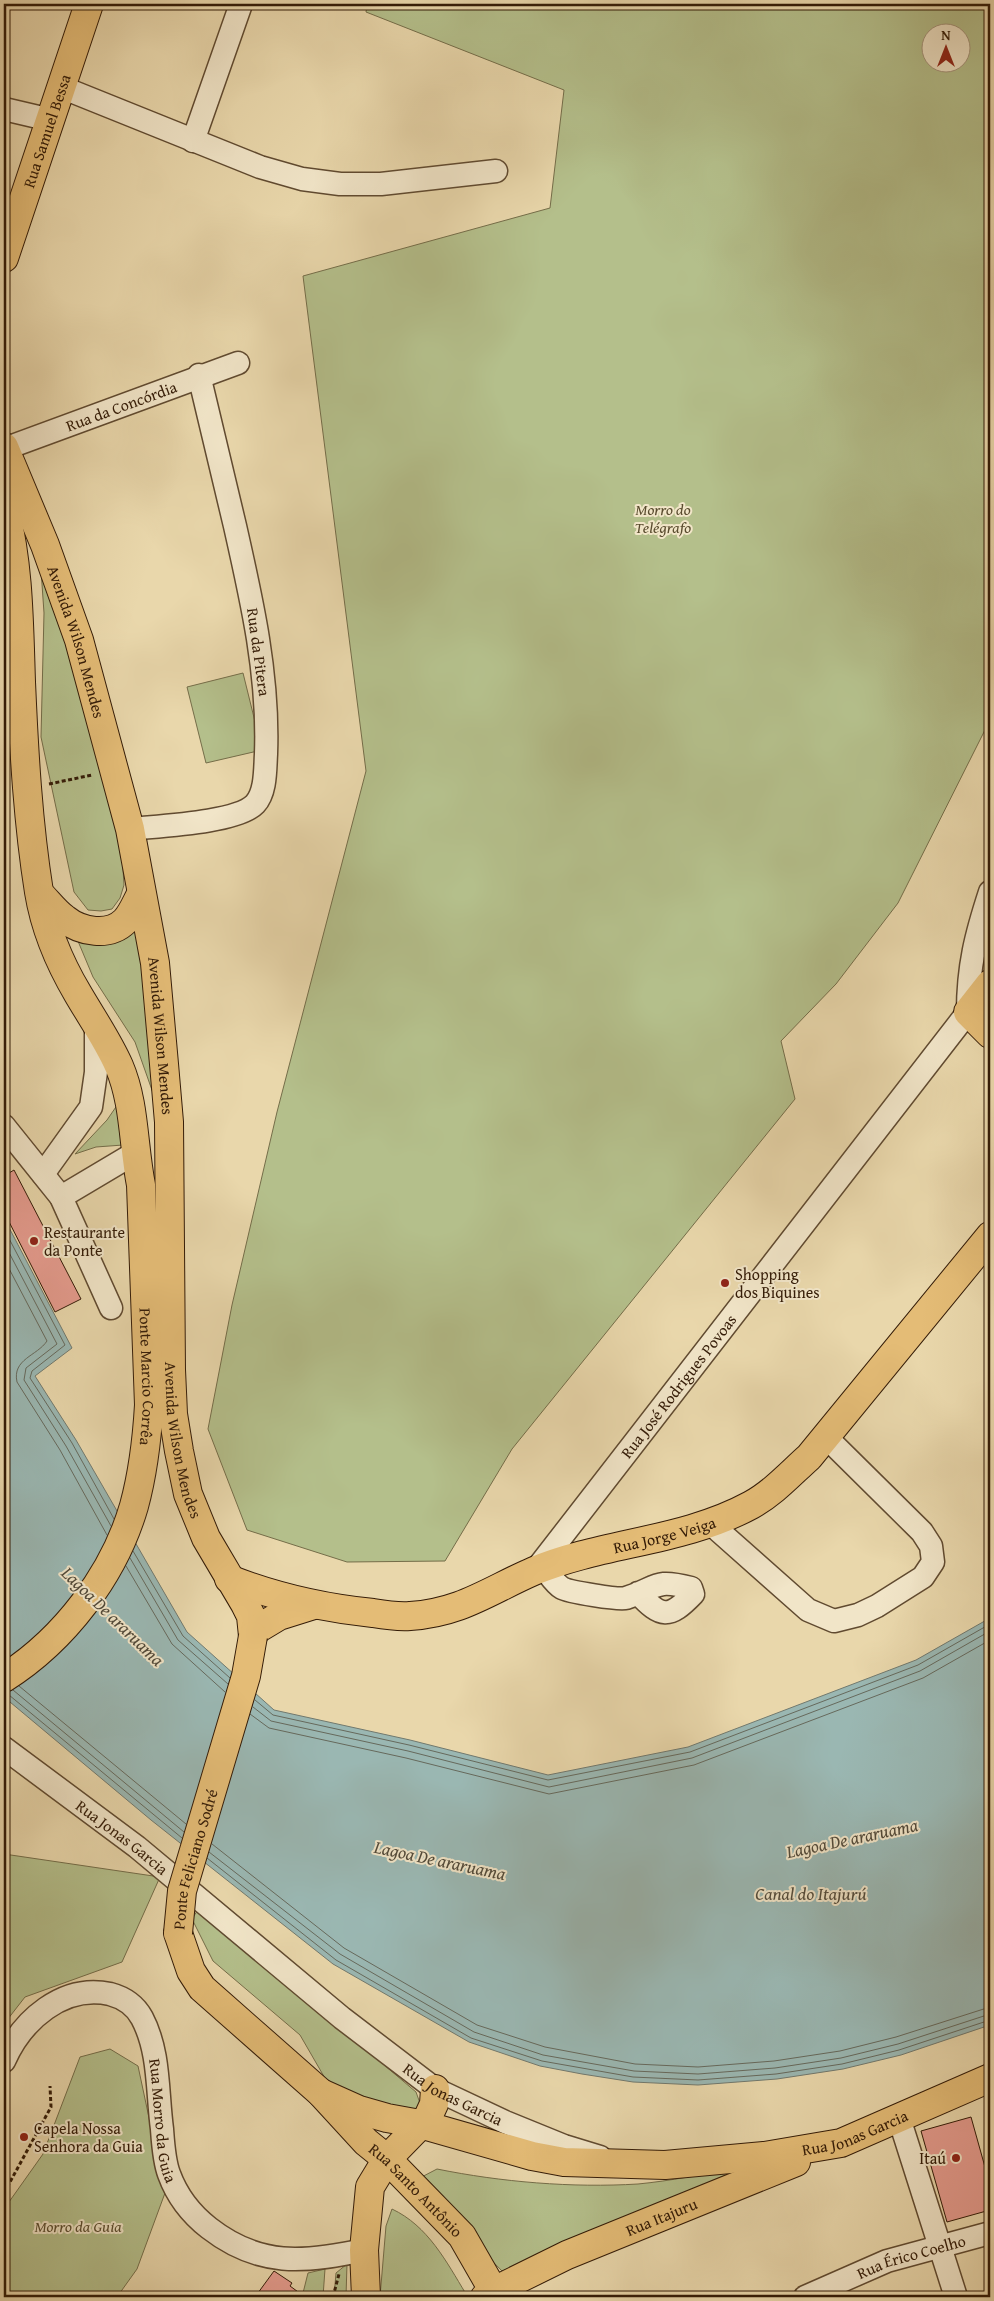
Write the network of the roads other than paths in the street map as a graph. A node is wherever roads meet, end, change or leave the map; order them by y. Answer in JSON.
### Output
{"nodes":[{"id":1,"x":89,"y":4,"type":"edge"},
{"id":2,"x":241,"y":4,"type":"edge"},
{"id":3,"x":61,"y":87,"type":"junction"},
{"id":4,"x":4,"y":109,"type":"edge"},
{"id":5,"x":51,"y":120,"type":"junction"},
{"id":6,"x":193,"y":141,"type":"junction"},
{"id":7,"x":496,"y":171,"type":"dead end"},
{"id":8,"x":4,"y":258,"type":"edge"},
{"id":9,"x":238,"y":363,"type":"dead end"},
{"id":10,"x":199,"y":376,"type":"junction"},
{"id":11,"x":4,"y":448,"type":"edge"},
{"id":12,"x":4,"y":506,"type":"edge"},
{"id":13,"x":130,"y":829,"type":"junction"},
{"id":14,"x":990,"y":892,"type":"edge"},
{"id":15,"x":40,"y":893,"type":"junction"},
{"id":16,"x":141,"y":894,"type":"junction"},
{"id":17,"x":990,"y":984,"type":"edge"},
{"id":18,"x":968,"y":1012,"type":"junction"},
{"id":19,"x":96,"y":1024,"type":"junction"},
{"id":20,"x":990,"y":1034,"type":"edge"},
{"id":21,"x":168,"y":1122,"type":"junction"},
{"id":22,"x":4,"y":1126,"type":"edge"},
{"id":23,"x":135,"y":1153,"type":"junction"},
{"id":24,"x":43,"y":1174,"type":"junction"},
{"id":25,"x":61,"y":1197,"type":"junction"},
{"id":26,"x":990,"y":1236,"type":"edge"},
{"id":27,"x":111,"y":1308,"type":"dead end"},
{"id":28,"x":825,"y":1436,"type":"junction"},
{"id":29,"x":711,"y":1524,"type":"junction"},
{"id":30,"x":539,"y":1570,"type":"junction"},
{"id":31,"x":229,"y":1579,"type":"junction"},
{"id":32,"x":638,"y":1592,"type":"dead end"},
{"id":33,"x":317,"y":1604,"type":"junction"},
{"id":34,"x":253,"y":1634,"type":"junction"},
{"id":35,"x":4,"y":1678,"type":"edge"},
{"id":36,"x":4,"y":1748,"type":"edge"},
{"id":37,"x":4,"y":2061,"type":"edge"},
{"id":38,"x":990,"y":2078,"type":"edge"},
{"id":39,"x":435,"y":2089,"type":"junction"},
{"id":40,"x":321,"y":2093,"type":"junction"},
{"id":41,"x":899,"y":2118,"type":"junction"},
{"id":42,"x":420,"y":2124,"type":"junction"},
{"id":43,"x":841,"y":2143,"type":"junction"},
{"id":44,"x":387,"y":2159,"type":"junction"},
{"id":45,"x":620,"y":2163,"type":"junction"},
{"id":46,"x":990,"y":2232,"type":"edge"},
{"id":47,"x":941,"y":2246,"type":"junction"},
{"id":48,"x":364,"y":2250,"type":"junction"},
{"id":49,"x":492,"y":2295,"type":"edge"},
{"id":50,"x":366,"y":2297,"type":"edge"},
{"id":51,"x":805,"y":2297,"type":"edge"},
{"id":52,"x":956,"y":2297,"type":"edge"}],
"edges":[{"from":1,"to":3,"type":"main road","name":"Rua Samuel Bessa"},
{"from":2,"to":6,"type":"street"},
{"from":3,"to":5,"type":"main road","name":"Rua Samuel Bessa"},
{"from":3,"to":6,"type":"street"},
{"from":4,"to":5,"type":"street"},
{"from":5,"to":8,"type":"main road","name":"Rua Samuel Bessa"},
{"from":6,"to":7,"type":"street"},
{"from":9,"to":10,"type":"street","name":"Rua da Concórdia"},
{"from":10,"to":11,"type":"street","name":"Rua da Concórdia"},
{"from":10,"to":13,"type":"street","name":"Rua da Pitera"},
{"from":11,"to":13,"type":"main road","name":"Avenida Wilson Mendes"},
{"from":12,"to":15,"type":"main road"},
{"from":13,"to":16,"type":"main road","name":"Avenida Wilson Mendes"},
{"from":14,"to":18,"type":"street"},
{"from":15,"to":16,"type":"main road"},
{"from":15,"to":19,"type":"main road"},
{"from":16,"to":21,"type":"main road","name":"Avenida Wilson Mendes"},
{"from":17,"to":18,"type":"main road"},
{"from":18,"to":20,"type":"main road"},
{"from":18,"to":30,"type":"street","name":"Rua José Rodrigues Povoas"},
{"from":19,"to":23,"type":"main road"},
{"from":19,"to":24,"type":"street"},
{"from":21,"to":23,"type":"main road"},
{"from":21,"to":31,"type":"main road","name":"Avenida Wilson Mendes"},
{"from":22,"to":24,"type":"street"},
{"from":23,"to":25,"type":"street"},
{"from":23,"to":35,"type":"main road","name":"Ponte Marcio Corrêa"},
{"from":24,"to":25,"type":"street"},
{"from":25,"to":27,"type":"street"},
{"from":26,"to":28,"type":"main road","name":"Rua Jorge Veiga"},
{"from":28,"to":29,"type":"main road","name":"Rua Jorge Veiga"},
{"from":28,"to":29,"type":"street"},
{"from":29,"to":30,"type":"main road","name":"Rua Jorge Veiga"},
{"from":30,"to":32,"type":"street"},
{"from":30,"to":33,"type":"main road","name":"Rua Jorge Veiga"},
{"from":31,"to":33,"type":"main road","name":"Rua Jorge Veiga"},
{"from":31,"to":34,"type":"main road","name":"Avenida Wilson Mendes"},
{"from":33,"to":34,"type":"main road"},
{"from":34,"to":40,"type":"main road","name":"Ponte Feliciano Sodré","bridge":true},
{"from":36,"to":39,"type":"street","name":"Rua Jonas Garcia"},
{"from":37,"to":48,"type":"street","name":"Rua Morro da Guia"},
{"from":38,"to":41,"type":"main road","name":"Rua Jonas Garcia"},
{"from":39,"to":42,"type":"main road"},
{"from":39,"to":45,"type":"street","name":"Rua Jonas Garcia"},
{"from":40,"to":42,"type":"main road"},
{"from":40,"to":44,"type":"main road","name":"Rua Santo Antônio"},
{"from":41,"to":43,"type":"main road","name":"Rua Jonas Garcia"},
{"from":41,"to":47,"type":"street"},
{"from":42,"to":44,"type":"main road"},
{"from":42,"to":45,"type":"main road"},
{"from":43,"to":45,"type":"main road","name":"Rua Jonas Garcia"},
{"from":43,"to":49,"type":"main road","name":"Rua Itajuru"},
{"from":44,"to":48,"type":"main road"},
{"from":44,"to":49,"type":"main road","name":"Rua Santo Antônio"},
{"from":46,"to":47,"type":"street","name":"Rua Érico Coelho"},
{"from":47,"to":51,"type":"street","name":"Rua Érico Coelho"},
{"from":47,"to":52,"type":"street"},
{"from":48,"to":50,"type":"main road"}]}
